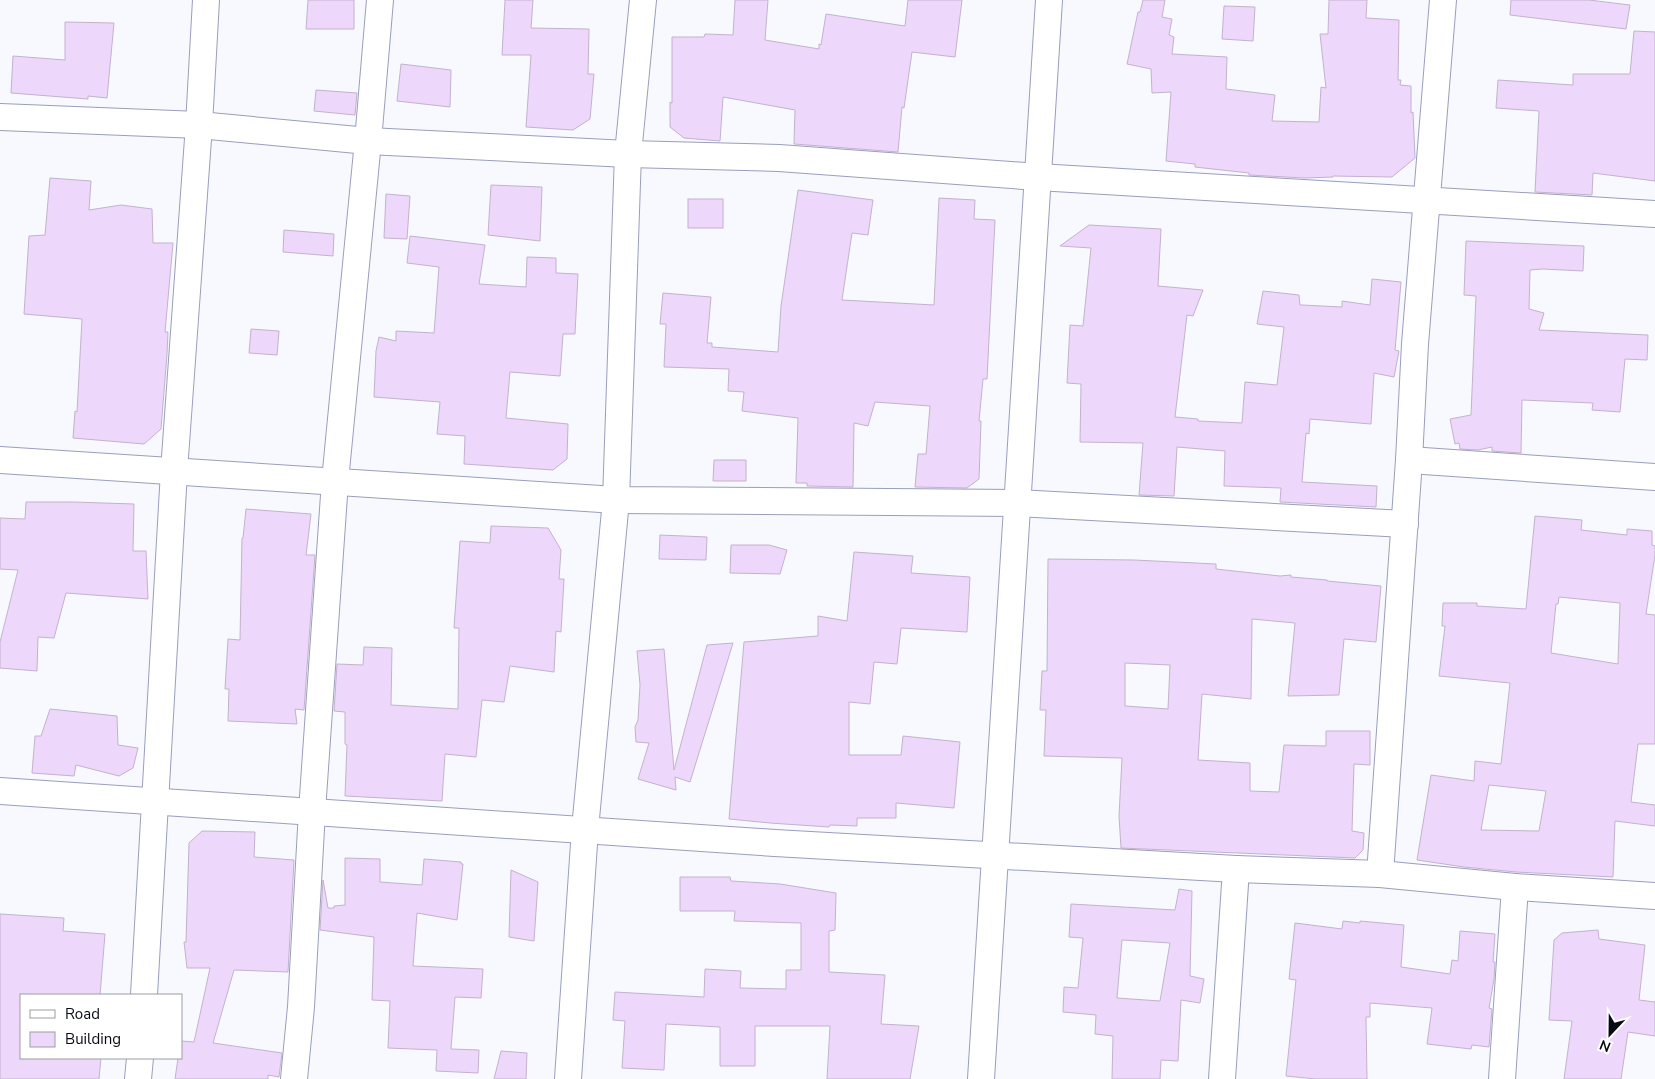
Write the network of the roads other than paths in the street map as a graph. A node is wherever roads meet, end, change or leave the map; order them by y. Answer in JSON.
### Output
{"nodes":[{"id":1,"x":206,"y":0,"type":"edge"},
{"id":2,"x":380,"y":0,"type":"edge"},
{"id":3,"x":643,"y":0,"type":"edge"},
{"id":4,"x":1049,"y":0,"type":"edge"},
{"id":5,"x":1442,"y":0,"type":"edge"},
{"id":6,"x":0,"y":117,"type":"edge"},
{"id":7,"x":199,"y":125,"type":"junction"},
{"id":8,"x":368,"y":140,"type":"junction"},
{"id":9,"x":628,"y":154,"type":"junction"},
{"id":10,"x":1038,"y":177,"type":"junction"},
{"id":11,"x":1427,"y":201,"type":"junction"},
{"id":12,"x":1655,"y":214,"type":"edge"},
{"id":13,"x":0,"y":460,"type":"edge"},
{"id":14,"x":1409,"y":460,"type":"junction"},
{"id":15,"x":174,"y":471,"type":"junction"},
{"id":16,"x":1655,"y":477,"type":"edge"},
{"id":17,"x":335,"y":481,"type":"junction"},
{"id":18,"x":616,"y":500,"type":"junction"},
{"id":19,"x":1018,"y":502,"type":"junction"},
{"id":20,"x":1404,"y":524,"type":"junction"},
{"id":21,"x":0,"y":791,"type":"edge"},
{"id":22,"x":156,"y":802,"type":"junction"},
{"id":23,"x":312,"y":811,"type":"junction"},
{"id":24,"x":585,"y":829,"type":"junction"},
{"id":25,"x":995,"y":854,"type":"junction"},
{"id":26,"x":1236,"y":868,"type":"junction"},
{"id":27,"x":1380,"y":874,"type":"junction"},
{"id":28,"x":1515,"y":888,"type":"junction"},
{"id":29,"x":1655,"y":896,"type":"edge"},
{"id":30,"x":144,"y":994,"type":"edge"},
{"id":31,"x":140,"y":1059,"type":"edge"},
{"id":32,"x":138,"y":1079,"type":"edge"},
{"id":33,"x":294,"y":1079,"type":"edge"},
{"id":34,"x":568,"y":1079,"type":"edge"},
{"id":35,"x":981,"y":1079,"type":"edge"},
{"id":36,"x":1222,"y":1079,"type":"edge"},
{"id":37,"x":1502,"y":1079,"type":"edge"}],
"edges":[{"from":1,"to":7,"type":"street"},
{"from":2,"to":8,"type":"street"},
{"from":3,"to":9,"type":"street"},
{"from":4,"to":10,"type":"street"},
{"from":5,"to":11,"type":"street"},
{"from":6,"to":7,"type":"street"},
{"from":7,"to":8,"type":"street"},
{"from":7,"to":15,"type":"street"},
{"from":8,"to":9,"type":"street"},
{"from":8,"to":17,"type":"street"},
{"from":9,"to":10,"type":"street"},
{"from":9,"to":18,"type":"street"},
{"from":10,"to":11,"type":"street"},
{"from":10,"to":19,"type":"street"},
{"from":11,"to":12,"type":"street"},
{"from":11,"to":14,"type":"street"},
{"from":13,"to":15,"type":"street"},
{"from":14,"to":16,"type":"street"},
{"from":14,"to":20,"type":"street"},
{"from":15,"to":17,"type":"street"},
{"from":15,"to":22,"type":"street"},
{"from":17,"to":18,"type":"street"},
{"from":17,"to":23,"type":"street"},
{"from":18,"to":19,"type":"street"},
{"from":18,"to":24,"type":"street"},
{"from":19,"to":20,"type":"street"},
{"from":19,"to":25,"type":"street"},
{"from":20,"to":27,"type":"street"},
{"from":21,"to":22,"type":"street"},
{"from":22,"to":23,"type":"street"},
{"from":22,"to":30,"type":"street"},
{"from":23,"to":24,"type":"street"},
{"from":23,"to":33,"type":"street"},
{"from":24,"to":25,"type":"street"},
{"from":24,"to":34,"type":"street"},
{"from":25,"to":26,"type":"street"},
{"from":25,"to":35,"type":"street"},
{"from":26,"to":27,"type":"street"},
{"from":26,"to":36,"type":"street"},
{"from":27,"to":28,"type":"street"},
{"from":28,"to":29,"type":"street"},
{"from":28,"to":37,"type":"street"},
{"from":31,"to":32,"type":"street"}]}
